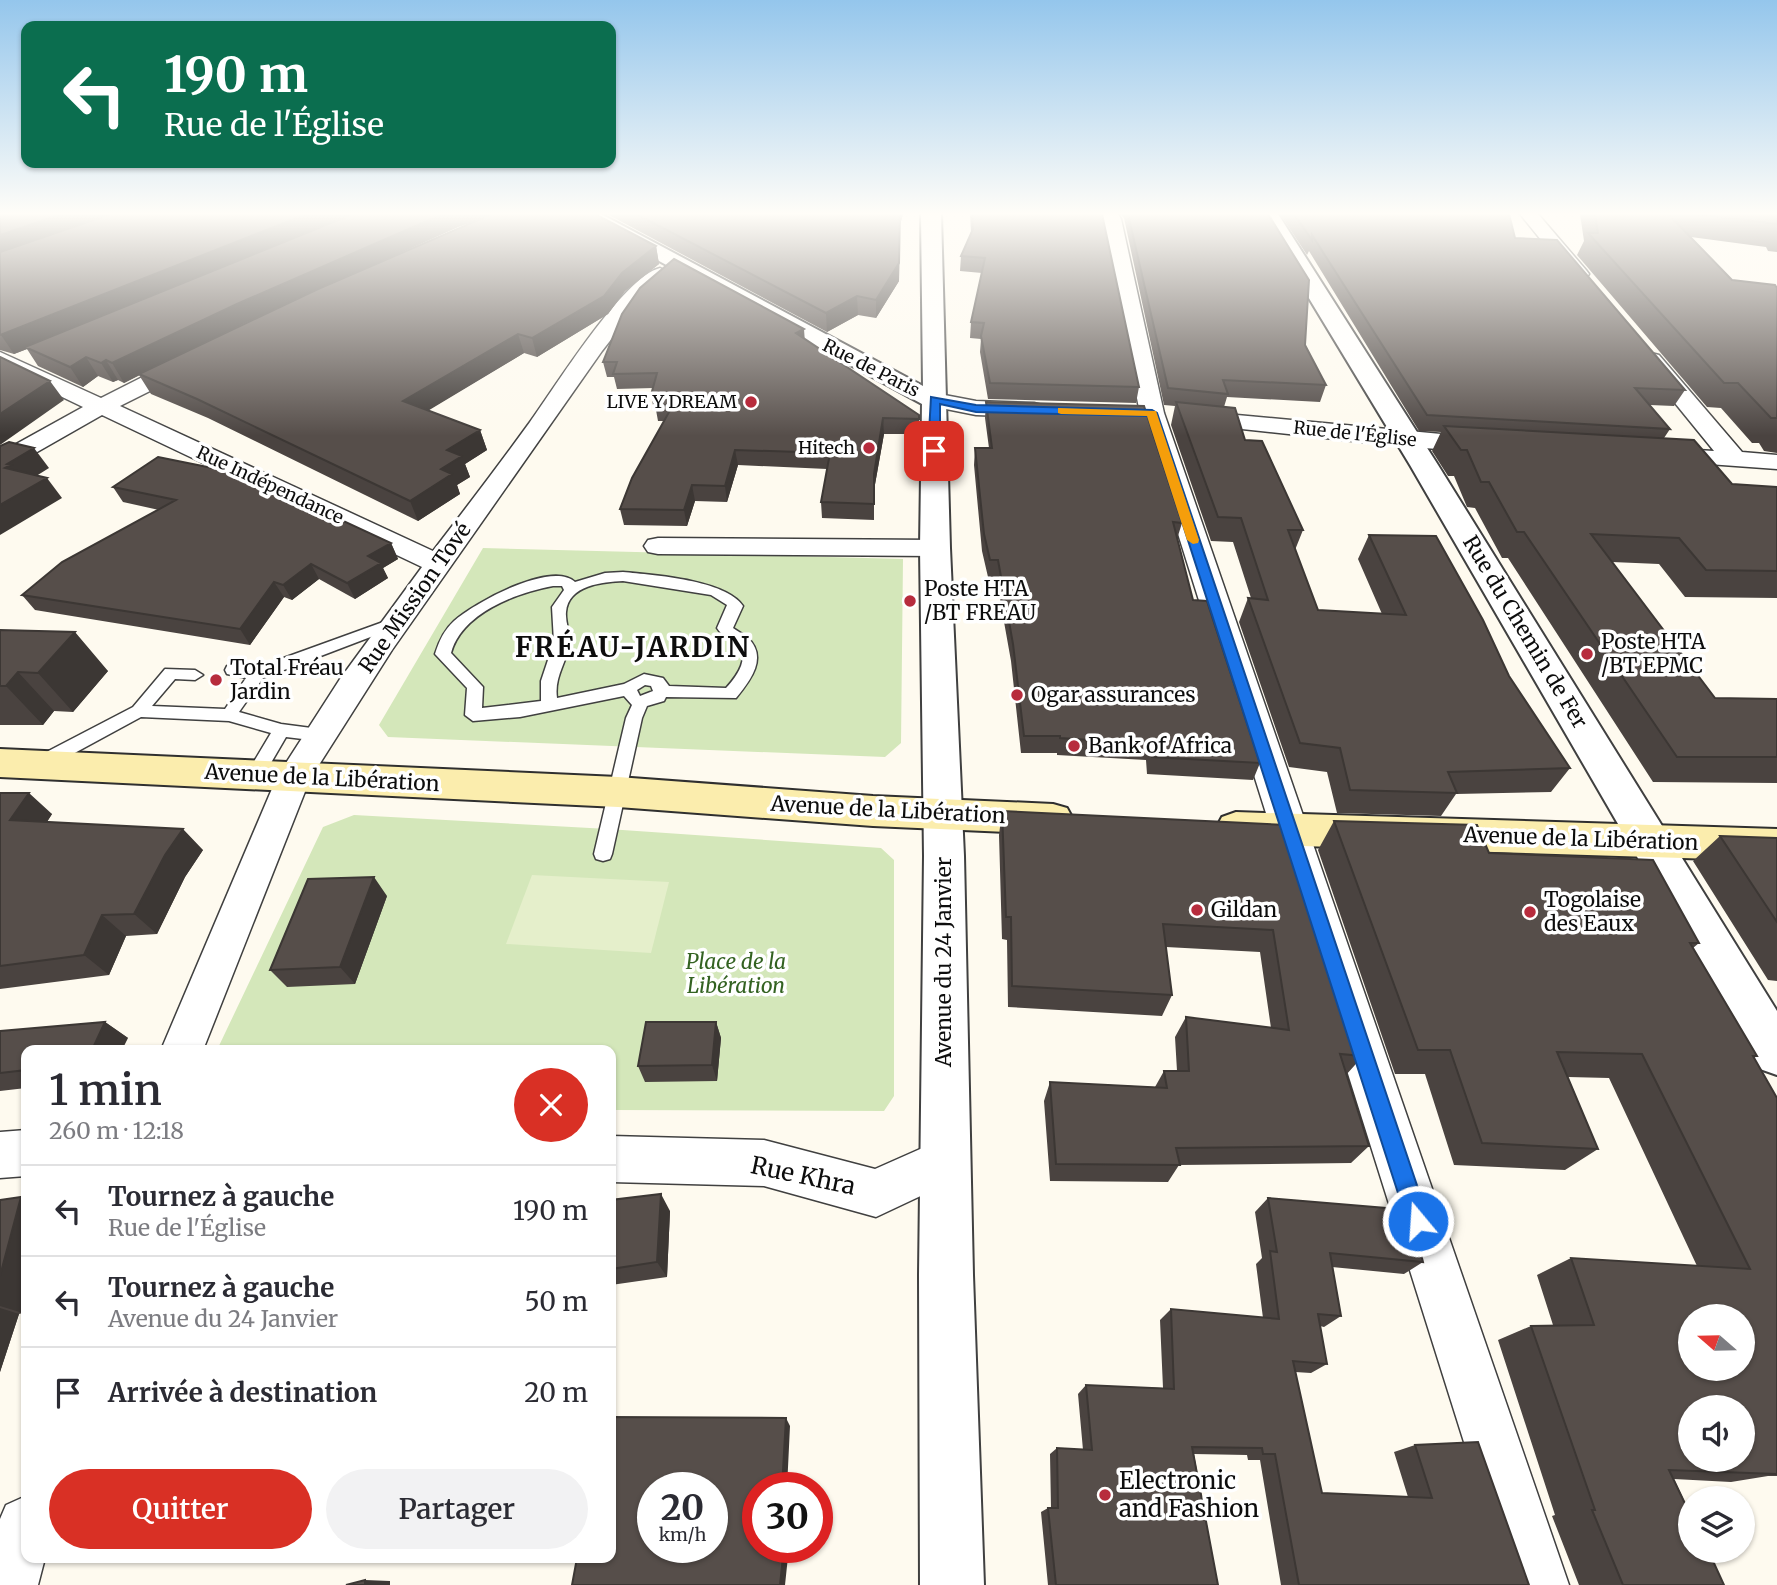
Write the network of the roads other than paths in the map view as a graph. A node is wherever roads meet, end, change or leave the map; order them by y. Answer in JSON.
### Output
{"nodes":[{"id":1,"x":645,"y":288,"type":"edge"},
{"id":2,"x":724,"y":288,"type":"edge"},
{"id":3,"x":932,"y":288,"type":"edge"},
{"id":4,"x":1120,"y":288,"type":"edge"},
{"id":5,"x":1314,"y":288,"type":"edge"},
{"id":6,"x":1636,"y":342,"type":"edge"},
{"id":7,"x":40,"y":355,"type":"edge"},
{"id":8,"x":201,"y":358,"type":"edge"},
{"id":9,"x":7,"y":362,"type":"edge"},
{"id":10,"x":934,"y":400,"type":"junction"},
{"id":11,"x":102,"y":405,"type":"junction"},
{"id":12,"x":1057,"y":411,"type":"edge"},
{"id":13,"x":1138,"y":413,"type":"junction"},
{"id":14,"x":1408,"y":440,"type":"junction"},
{"id":15,"x":1503,"y":446,"type":"edge"},
{"id":16,"x":1639,"y":454,"type":"edge"},
{"id":17,"x":1734,"y":459,"type":"junction"},
{"id":18,"x":1777,"y":462,"type":"edge"},
{"id":19,"x":0,"y":463,"type":"edge"},
{"id":20,"x":658,"y":546,"type":"dead end"},
{"id":21,"x":935,"y":548,"type":"junction"},
{"id":22,"x":439,"y":564,"type":"junction"},
{"id":23,"x":571,"y":591,"type":"junction"},
{"id":24,"x":397,"y":622,"type":"junction"},
{"id":25,"x":233,"y":670,"type":"dead end"},
{"id":26,"x":257,"y":674,"type":"junction"},
{"id":27,"x":195,"y":675,"type":"dead end"},
{"id":28,"x":635,"y":696,"type":"junction"},
{"id":29,"x":550,"y":704,"type":"junction"},
{"id":30,"x":139,"y":711,"type":"junction"},
{"id":31,"x":229,"y":715,"type":"junction"},
{"id":32,"x":281,"y":730,"type":"junction"},
{"id":33,"x":319,"y":735,"type":"junction"},
{"id":34,"x":0,"y":764,"type":"edge"},
{"id":35,"x":38,"y":765,"type":"junction"},
{"id":36,"x":256,"y":775,"type":"junction"},
{"id":37,"x":294,"y":777,"type":"junction"},
{"id":38,"x":618,"y":792,"type":"junction"},
{"id":39,"x":942,"y":814,"type":"junction"},
{"id":40,"x":1094,"y":821,"type":"edge"},
{"id":41,"x":1205,"y":826,"type":"edge"},
{"id":42,"x":1288,"y":830,"type":"junction"},
{"id":43,"x":1651,"y":841,"type":"junction"},
{"id":44,"x":1777,"y":845,"type":"edge"},
{"id":45,"x":603,"y":853,"type":"dead end"},
{"id":46,"x":184,"y":1045,"type":"edge"},
{"id":47,"x":1777,"y":1053,"type":"edge"},
{"id":48,"x":21,"y":1153,"type":"edge"},
{"id":49,"x":0,"y":1155,"type":"edge"},
{"id":50,"x":616,"y":1159,"type":"edge"},
{"id":51,"x":946,"y":1161,"type":"junction"},
{"id":52,"x":21,"y":1542,"type":"edge"},
{"id":53,"x":8,"y":1585,"type":"edge"},
{"id":54,"x":952,"y":1585,"type":"edge"},
{"id":55,"x":1539,"y":1585,"type":"edge"}],
"edges":[{"from":1,"to":22,"type":"street","name":"Rue Mission Tové"},
{"from":2,"to":10,"type":"street","name":"Rue de Paris"},
{"from":3,"to":10,"type":"street","name":"Avenue du 24 Janvier"},
{"from":4,"to":13,"type":"street"},
{"from":5,"to":14,"type":"street","name":"Rue du Chemin de Fer"},
{"from":6,"to":17,"type":"street"},
{"from":7,"to":9,"type":"street"},
{"from":8,"to":11,"type":"street"},
{"from":9,"to":11,"type":"street","name":"Rue Indépendance"},
{"from":10,"to":12,"type":"street"},
{"from":10,"to":21,"type":"street","name":"Avenue du 24 Janvier"},
{"from":11,"to":19,"type":"street"},
{"from":11,"to":22,"type":"street","name":"Rue Indépendance"},
{"from":13,"to":14,"type":"street","name":"Rue de l'Église"},
{"from":13,"to":42,"type":"street"},
{"from":14,"to":15,"type":"street","name":"Rue de l'Église"},
{"from":14,"to":43,"type":"street","name":"Rue du Chemin de Fer"},
{"from":16,"to":17,"type":"street"},
{"from":17,"to":18,"type":"street"},
{"from":20,"to":21,"type":"street"},
{"from":21,"to":39,"type":"street","name":"Avenue du 24 Janvier"},
{"from":22,"to":24,"type":"street","name":"Rue Mission Tové"},
{"from":23,"to":28,"type":"lane"},
{"from":23,"to":29,"type":"lane"},
{"from":23,"to":29,"type":"lane"},
{"from":24,"to":26,"type":"lane"},
{"from":24,"to":33,"type":"street","name":"Rue Mission Tové"},
{"from":25,"to":26,"type":"lane"},
{"from":26,"to":31,"type":"lane"},
{"from":27,"to":30,"type":"lane"},
{"from":28,"to":29,"type":"lane"},
{"from":28,"to":38,"type":"lane"},
{"from":30,"to":31,"type":"lane"},
{"from":30,"to":35,"type":"lane"},
{"from":31,"to":32,"type":"lane"},
{"from":32,"to":33,"type":"lane"},
{"from":32,"to":36,"type":"lane"},
{"from":33,"to":37,"type":"street","name":"Rue Mission Tové"},
{"from":34,"to":35,"type":"main road","name":"Avenue de la Libération"},
{"from":35,"to":36,"type":"main road","name":"Avenue de la Libération"},
{"from":36,"to":37,"type":"main road","name":"Avenue de la Libération"},
{"from":37,"to":38,"type":"main road","name":"Avenue de la Libération"},
{"from":37,"to":46,"type":"street","name":"Rue Mission Tové"},
{"from":38,"to":39,"type":"main road","name":"Avenue de la Libération"},
{"from":38,"to":45,"type":"lane"},
{"from":39,"to":40,"type":"main road","name":"Avenue de la Libération"},
{"from":39,"to":51,"type":"street","name":"Avenue du 24 Janvier"},
{"from":41,"to":42,"type":"main road","name":"Avenue de la Libération"},
{"from":42,"to":43,"type":"main road","name":"Avenue de la Libération"},
{"from":42,"to":55,"type":"street"},
{"from":43,"to":44,"type":"main road","name":"Avenue de la Libération"},
{"from":43,"to":47,"type":"street","name":"Rue du Chemin de Fer"},
{"from":48,"to":49,"type":"street"},
{"from":50,"to":51,"type":"street","name":"Rue Khra"},
{"from":51,"to":54,"type":"street","name":"Avenue du 24 Janvier"},
{"from":52,"to":53,"type":"street"}]}
